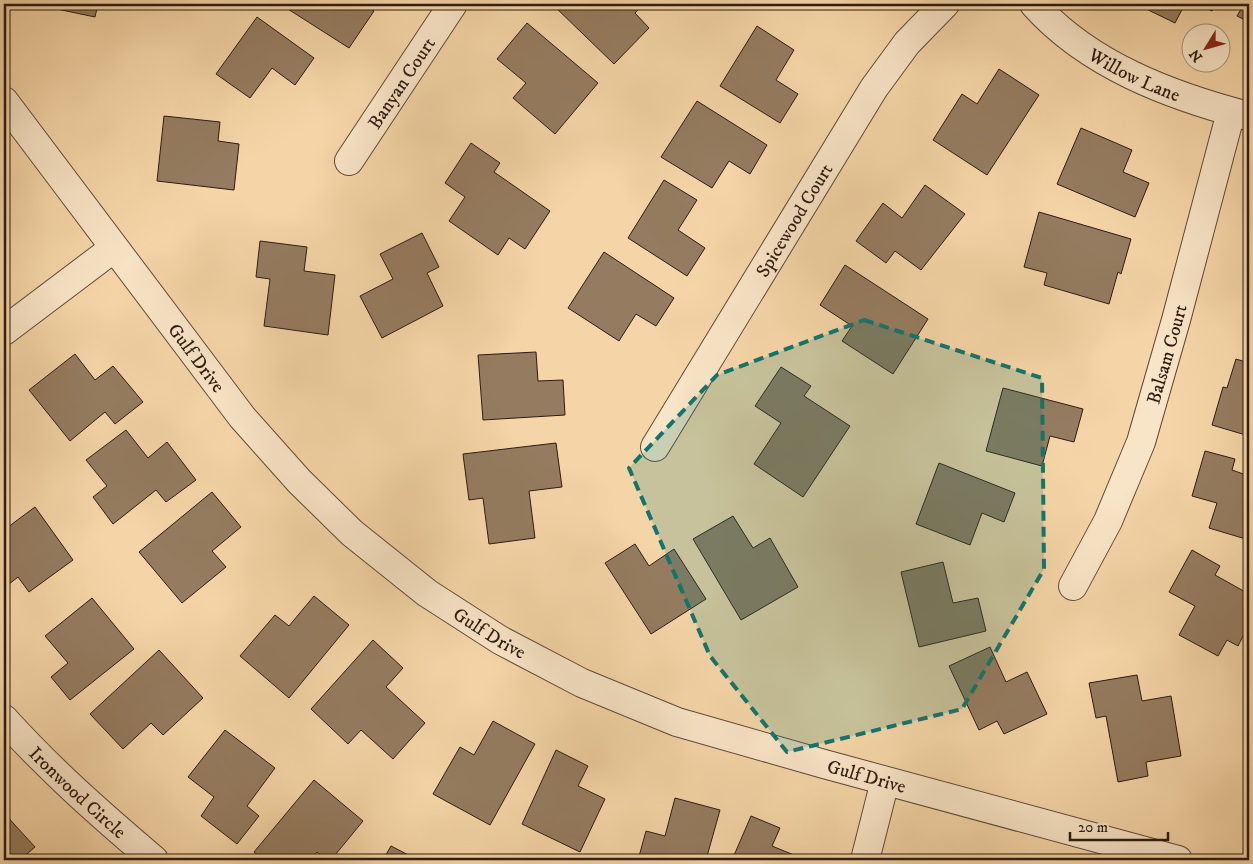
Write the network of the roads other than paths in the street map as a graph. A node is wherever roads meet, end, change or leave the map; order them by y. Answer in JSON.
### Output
{"nodes":[{"id":1,"x":453,"y":4,"type":"edge"},
{"id":2,"x":945,"y":4,"type":"edge"},
{"id":3,"x":1034,"y":4,"type":"edge"},
{"id":4,"x":4,"y":101,"type":"edge"},
{"id":5,"x":1240,"y":114,"type":"edge"},
{"id":6,"x":349,"y":161,"type":"dead end"},
{"id":7,"x":114,"y":248,"type":"junction"},
{"id":8,"x":4,"y":331,"type":"edge"},
{"id":9,"x":655,"y":447,"type":"dead end"},
{"id":10,"x":1073,"y":586,"type":"dead end"},
{"id":11,"x":4,"y":719,"type":"edge"},
{"id":12,"x":885,"y":781,"type":"junction"},
{"id":13,"x":154,"y":860,"type":"edge"},
{"id":14,"x":865,"y":860,"type":"edge"},
{"id":15,"x":1178,"y":860,"type":"edge"}],
"edges":[{"from":1,"to":6,"type":"street","name":"Banyan Court"},
{"from":2,"to":9,"type":"street","name":"Spicewood Court"},
{"from":3,"to":5,"type":"street","name":"Willow Lane"},
{"from":4,"to":7,"type":"street","name":"Gulf Drive"},
{"from":5,"to":10,"type":"street","name":"Balsam Court"},
{"from":7,"to":8,"type":"street"},
{"from":7,"to":12,"type":"street","name":"Gulf Drive"},
{"from":11,"to":13,"type":"street","name":"Ironwood Circle"},
{"from":12,"to":14,"type":"street"},
{"from":12,"to":15,"type":"street","name":"Gulf Drive"}]}
